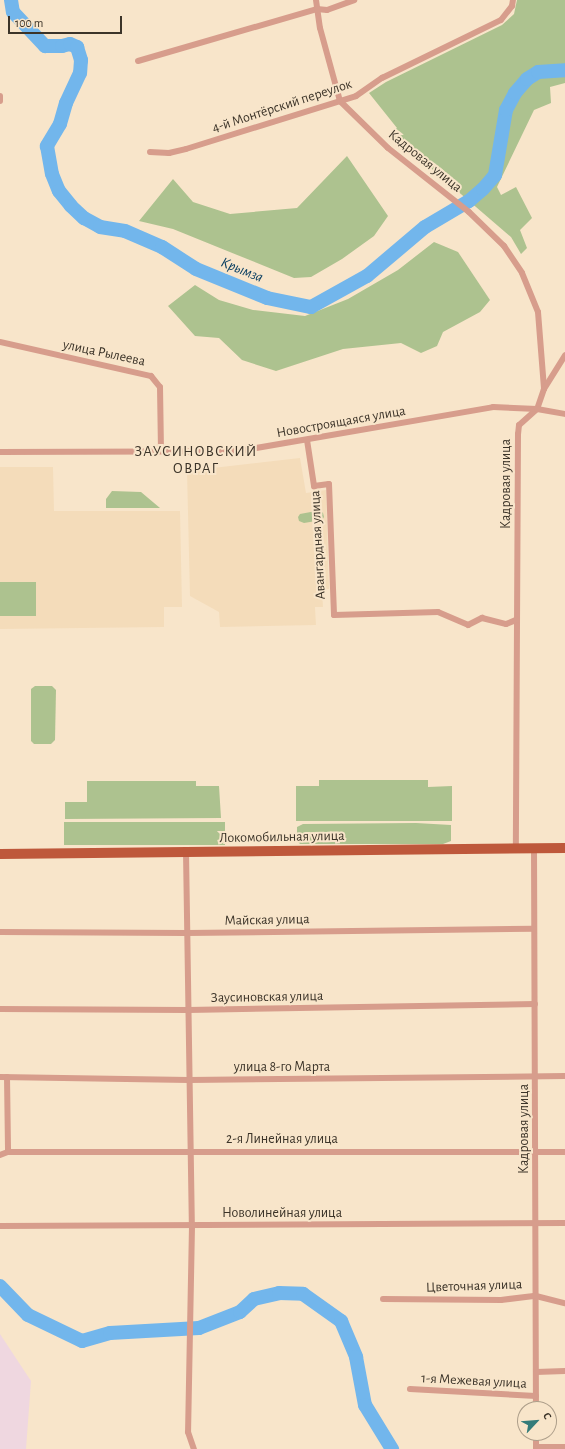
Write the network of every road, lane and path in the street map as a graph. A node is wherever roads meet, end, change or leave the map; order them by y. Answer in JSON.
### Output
{"nodes":[{"id":1,"x":316,"y":0,"type":"edge"},
{"id":2,"x":354,"y":0,"type":"edge"},
{"id":3,"x":513,"y":0,"type":"edge"},
{"id":4,"x":317,"y":9,"type":"junction"},
{"id":5,"x":138,"y":61,"type":"dead end"},
{"id":6,"x":0,"y":96,"type":"edge"},
{"id":7,"x":0,"y":101,"type":"edge"},
{"id":8,"x":340,"y":101,"type":"junction"},
{"id":9,"x":150,"y":152,"type":"dead end"},
{"id":10,"x":0,"y":342,"type":"edge"},
{"id":11,"x":565,"y":355,"type":"edge"},
{"id":12,"x":544,"y":389,"type":"junction"},
{"id":13,"x":537,"y":409,"type":"junction"},
{"id":14,"x":565,"y":414,"type":"edge"},
{"id":15,"x":307,"y":440,"type":"junction"},
{"id":16,"x":161,"y":450,"type":"junction"},
{"id":17,"x":0,"y":452,"type":"edge"},
{"id":18,"x":516,"y":620,"type":"junction"},
{"id":19,"x":516,"y":848,"type":"junction"},
{"id":20,"x":534,"y":848,"type":"junction"},
{"id":21,"x":565,"y":848,"type":"edge"},
{"id":22,"x":186,"y":852,"type":"junction"},
{"id":23,"x":0,"y":854,"type":"edge"},
{"id":24,"x":534,"y":929,"type":"junction"},
{"id":25,"x":0,"y":932,"type":"edge"},
{"id":26,"x":188,"y":933,"type":"junction"},
{"id":27,"x":535,"y":1004,"type":"junction"},
{"id":28,"x":0,"y":1009,"type":"edge"},
{"id":29,"x":188,"y":1010,"type":"junction"},
{"id":30,"x":565,"y":1076,"type":"edge"},
{"id":31,"x":0,"y":1077,"type":"edge"},
{"id":32,"x":7,"y":1077,"type":"junction"},
{"id":33,"x":536,"y":1077,"type":"junction"},
{"id":34,"x":189,"y":1080,"type":"junction"},
{"id":35,"x":191,"y":1151,"type":"junction"},
{"id":36,"x":8,"y":1152,"type":"junction"},
{"id":37,"x":535,"y":1152,"type":"junction"},
{"id":38,"x":565,"y":1152,"type":"edge"},
{"id":39,"x":0,"y":1155,"type":"edge"},
{"id":40,"x":535,"y":1223,"type":"junction"},
{"id":41,"x":565,"y":1223,"type":"edge"},
{"id":42,"x":0,"y":1226,"type":"edge"},
{"id":43,"x":192,"y":1226,"type":"junction"},
{"id":44,"x":536,"y":1296,"type":"junction"},
{"id":45,"x":383,"y":1299,"type":"dead end"},
{"id":46,"x":565,"y":1302,"type":"edge"},
{"id":47,"x":565,"y":1371,"type":"edge"},
{"id":48,"x":536,"y":1372,"type":"junction"},
{"id":49,"x":410,"y":1389,"type":"dead end"},
{"id":50,"x":536,"y":1396,"type":"junction"},
{"id":51,"x":536,"y":1401,"type":"edge"},
{"id":52,"x":565,"y":1447,"type":"edge"},
{"id":53,"x":536,"y":1448,"type":"edge"},
{"id":54,"x":194,"y":1449,"type":"edge"}],
"edges":[{"from":1,"to":4,"type":"street","name":"Кадровая улица"},
{"from":2,"to":4,"type":"street"},
{"from":3,"to":8,"type":"street","name":"4-й Монтёрский переулок"},
{"from":4,"to":5,"type":"street"},
{"from":4,"to":8,"type":"street","name":"Кадровая улица"},
{"from":6,"to":7,"type":"street"},
{"from":8,"to":9,"type":"street","name":"4-й Монтёрский переулок"},
{"from":8,"to":12,"type":"street","name":"Кадровая улица"},
{"from":10,"to":16,"type":"street","name":"улица Рылеева"},
{"from":11,"to":12,"type":"street"},
{"from":12,"to":13,"type":"street","name":"Кадровая улица"},
{"from":13,"to":14,"type":"street","name":"Новостроящаяся улица"},
{"from":13,"to":15,"type":"street","name":"Новостроящаяся улица"},
{"from":13,"to":18,"type":"street","name":"Кадровая улица"},
{"from":15,"to":16,"type":"street","name":"Новостроящаяся улица"},
{"from":15,"to":18,"type":"street","name":"Авангардная улица"},
{"from":16,"to":17,"type":"street","name":"Новостроящаяся улица"},
{"from":18,"to":19,"type":"street","name":"Кадровая улица"},
{"from":19,"to":20,"type":"main road","name":"Локомобильная улица"},
{"from":19,"to":22,"type":"main road","name":"Локомобильная улица"},
{"from":20,"to":21,"type":"main road","name":"Локомобильная улица"},
{"from":20,"to":24,"type":"street","name":"Кадровая улица"},
{"from":22,"to":23,"type":"main road","name":"Локомобильная улица"},
{"from":22,"to":26,"type":"street"},
{"from":24,"to":26,"type":"street","name":"Майская улица"},
{"from":24,"to":27,"type":"street","name":"Кадровая улица"},
{"from":25,"to":26,"type":"street","name":"Майская улица"},
{"from":26,"to":29,"type":"street"},
{"from":27,"to":29,"type":"street","name":"Заусиновская улица"},
{"from":27,"to":33,"type":"street","name":"Кадровая улица"},
{"from":28,"to":29,"type":"street","name":"Заусиновская улица"},
{"from":29,"to":34,"type":"street"},
{"from":30,"to":33,"type":"street","name":"улица 8-го Марта"},
{"from":31,"to":32,"type":"street","name":"улица 8-го Марта"},
{"from":32,"to":34,"type":"street","name":"улица 8-го Марта"},
{"from":32,"to":36,"type":"street"},
{"from":33,"to":34,"type":"street","name":"улица 8-го Марта"},
{"from":33,"to":37,"type":"street","name":"Кадровая улица"},
{"from":34,"to":35,"type":"street"},
{"from":35,"to":36,"type":"street","name":"2-я Линейная улица"},
{"from":35,"to":37,"type":"street","name":"2-я Линейная улица"},
{"from":35,"to":43,"type":"street"},
{"from":36,"to":39,"type":"street","name":"2-я Линейная улица"},
{"from":37,"to":38,"type":"street","name":"2-я Линейная улица"},
{"from":37,"to":40,"type":"street","name":"Кадровая улица"},
{"from":40,"to":41,"type":"street","name":"Новолинейная улица"},
{"from":40,"to":43,"type":"street","name":"Новолинейная улица"},
{"from":40,"to":44,"type":"street","name":"Кадровая улица"},
{"from":42,"to":43,"type":"street","name":"Новолинейная улица"},
{"from":43,"to":54,"type":"street"},
{"from":44,"to":45,"type":"street","name":"Цветочная улица"},
{"from":44,"to":46,"type":"street","name":"Цветочная улица"},
{"from":44,"to":48,"type":"street","name":"Кадровая улица"},
{"from":47,"to":48,"type":"street","name":"1-я Межевая улица"},
{"from":48,"to":50,"type":"street","name":"Кадровая улица"},
{"from":49,"to":50,"type":"street","name":"1-я Межевая улица"},
{"from":50,"to":51,"type":"street","name":"Кадровая улица"},
{"from":52,"to":53,"type":"street"}]}
